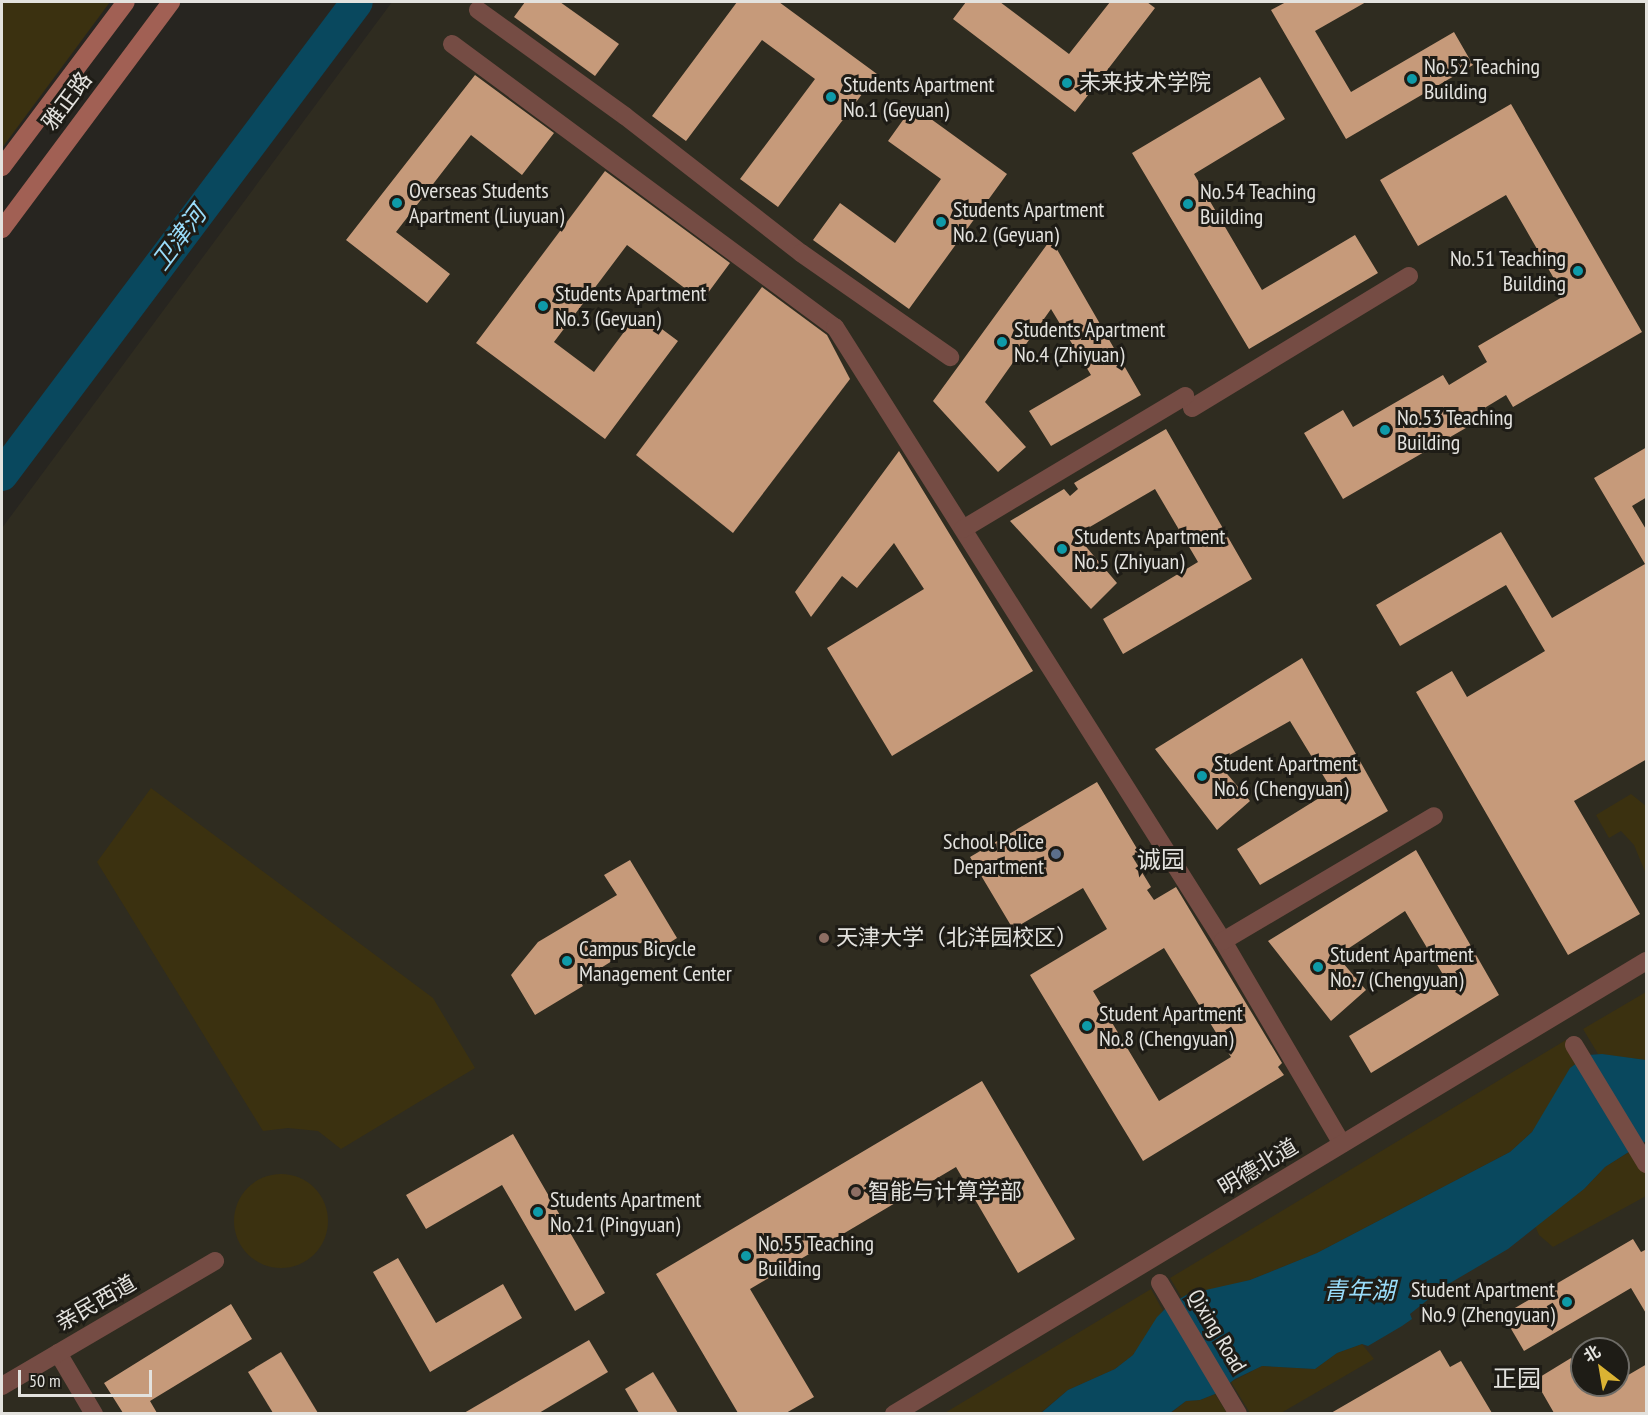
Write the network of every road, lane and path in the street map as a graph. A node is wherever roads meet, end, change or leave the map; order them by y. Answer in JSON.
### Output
{"nodes":[{"id":1,"x":126,"y":2,"type":"edge"},
{"id":2,"x":171,"y":2,"type":"edge"},
{"id":3,"x":478,"y":10,"type":"dead end"},
{"id":4,"x":452,"y":44,"type":"dead end"},
{"id":5,"x":2,"y":168,"type":"edge"},
{"id":6,"x":2,"y":229,"type":"edge"},
{"id":7,"x":1409,"y":276,"type":"dead end"},
{"id":8,"x":950,"y":357,"type":"dead end"},
{"id":9,"x":963,"y":529,"type":"junction"},
{"id":10,"x":1434,"y":816,"type":"dead end"},
{"id":11,"x":1223,"y":941,"type":"junction"},
{"id":12,"x":1647,"y":961,"type":"edge"},
{"id":13,"x":1574,"y":1045,"type":"dead end"},
{"id":14,"x":1342,"y":1144,"type":"junction"},
{"id":15,"x":1643,"y":1158,"type":"edge"},
{"id":16,"x":215,"y":1261,"type":"dead end"},
{"id":17,"x":1160,"y":1283,"type":"dead end"},
{"id":18,"x":58,"y":1353,"type":"junction"},
{"id":19,"x":2,"y":1386,"type":"edge"},
{"id":20,"x":1235,"y":1408,"type":"edge"},
{"id":21,"x":94,"y":1413,"type":"edge"},
{"id":22,"x":894,"y":1413,"type":"edge"}],
"edges":[{"from":1,"to":5,"type":"main road","name":"雅正路"},
{"from":2,"to":6,"type":"main road","name":"雅正路"},
{"from":3,"to":8,"type":"street"},
{"from":4,"to":9,"type":"street"},
{"from":7,"to":9,"type":"street"},
{"from":9,"to":11,"type":"street"},
{"from":10,"to":11,"type":"street"},
{"from":11,"to":14,"type":"street"},
{"from":12,"to":14,"type":"street","name":"明德北道"},
{"from":13,"to":15,"type":"street"},
{"from":14,"to":22,"type":"street","name":"明德北道"},
{"from":16,"to":18,"type":"street","name":"亲民西道"},
{"from":17,"to":20,"type":"street","name":"Qixing Road"},
{"from":18,"to":19,"type":"street","name":"亲民西道"},
{"from":18,"to":21,"type":"street"}]}
